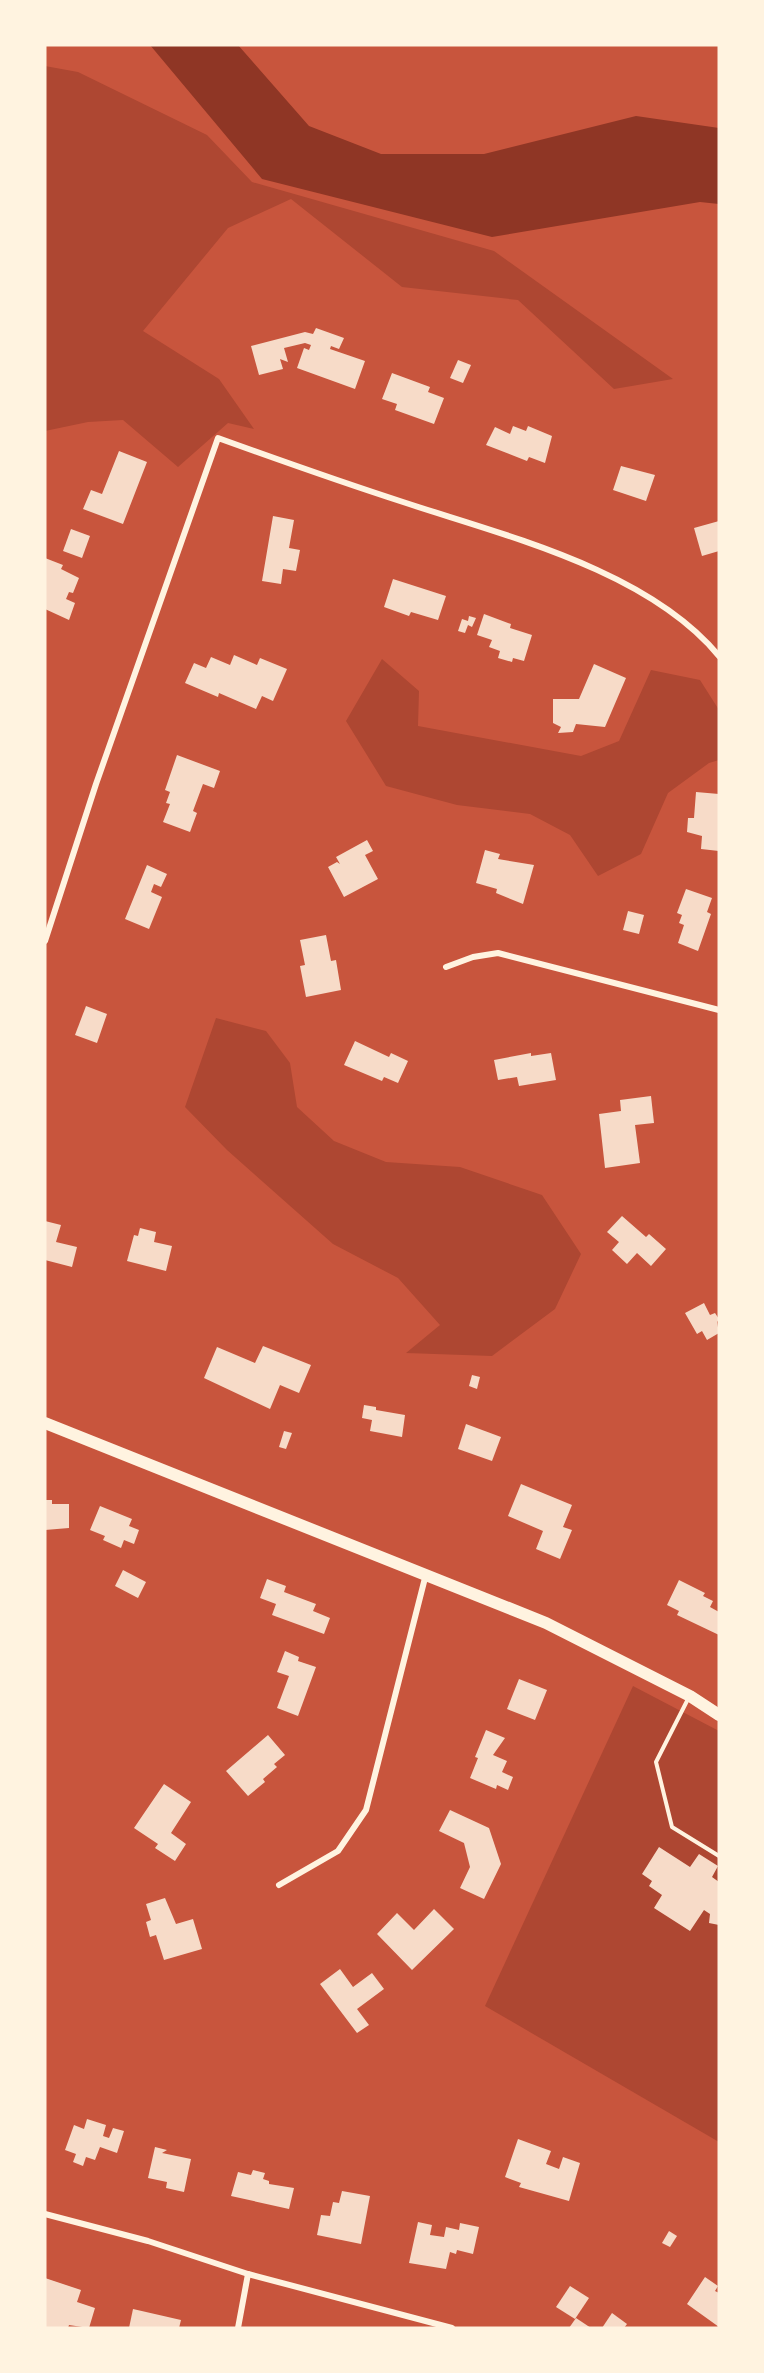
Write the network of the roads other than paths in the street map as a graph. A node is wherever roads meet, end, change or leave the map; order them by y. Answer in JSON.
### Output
{"nodes":[{"id":1,"x":719,"y":656,"type":"edge"},
{"id":2,"x":45,"y":941,"type":"edge"},
{"id":3,"x":446,"y":967,"type":"dead end"},
{"id":4,"x":719,"y":1010,"type":"edge"},
{"id":5,"x":45,"y":1423,"type":"edge"},
{"id":6,"x":426,"y":1573,"type":"junction"},
{"id":7,"x":690,"y":1696,"type":"junction"},
{"id":8,"x":719,"y":1715,"type":"edge"},
{"id":9,"x":719,"y":1856,"type":"edge"},
{"id":10,"x":279,"y":1885,"type":"dead end"},
{"id":11,"x":45,"y":2214,"type":"edge"},
{"id":12,"x":248,"y":2274,"type":"junction"},
{"id":13,"x":238,"y":2328,"type":"edge"},
{"id":14,"x":453,"y":2328,"type":"edge"}],
"edges":[{"from":1,"to":2,"type":"street"},
{"from":3,"to":4,"type":"street"},
{"from":5,"to":6,"type":"main road"},
{"from":6,"to":7,"type":"main road"},
{"from":6,"to":10,"type":"street"},
{"from":7,"to":8,"type":"main road"},
{"from":7,"to":9,"type":"lane"},
{"from":11,"to":12,"type":"street"},
{"from":12,"to":13,"type":"street"},
{"from":12,"to":14,"type":"street"}]}
